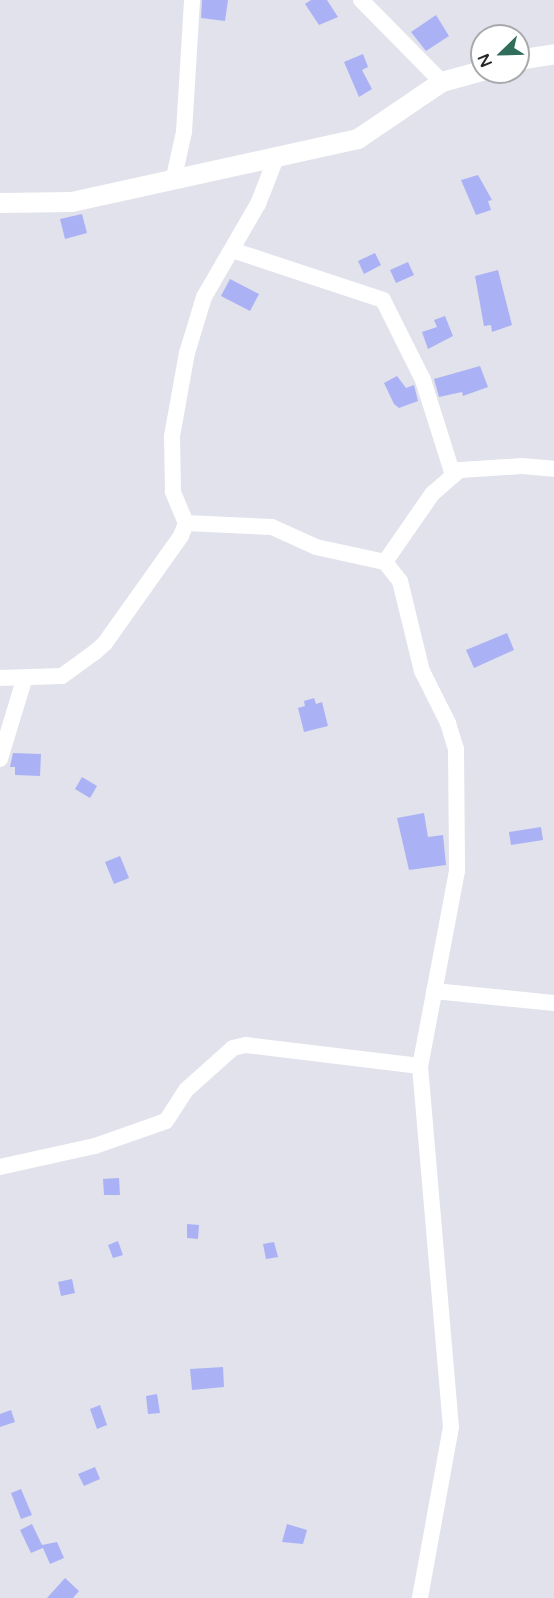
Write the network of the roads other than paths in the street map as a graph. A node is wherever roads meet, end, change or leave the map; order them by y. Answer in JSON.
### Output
{"nodes":[{"id":1,"x":192,"y":0,"type":"edge"},
{"id":2,"x":361,"y":0,"type":"edge"},
{"id":3,"x":554,"y":54,"type":"edge"},
{"id":4,"x":530,"y":58,"type":"edge"},
{"id":5,"x":470,"y":74,"type":"edge"},
{"id":6,"x":442,"y":82,"type":"junction"},
{"id":7,"x":276,"y":158,"type":"junction"},
{"id":8,"x":174,"y":177,"type":"junction"},
{"id":9,"x":0,"y":203,"type":"edge"},
{"id":10,"x":232,"y":250,"type":"junction"},
{"id":11,"x":554,"y":469,"type":"edge"},
{"id":12,"x":453,"y":475,"type":"junction"},
{"id":13,"x":186,"y":523,"type":"junction"},
{"id":14,"x":385,"y":562,"type":"junction"},
{"id":15,"x":0,"y":678,"type":"edge"},
{"id":16,"x":24,"y":680,"type":"junction"},
{"id":17,"x":0,"y":759,"type":"edge"},
{"id":18,"x":434,"y":992,"type":"junction"},
{"id":19,"x":554,"y":1003,"type":"edge"},
{"id":20,"x":420,"y":1066,"type":"junction"},
{"id":21,"x":0,"y":1167,"type":"edge"},
{"id":22,"x":420,"y":1598,"type":"edge"}],
"edges":[{"from":1,"to":8,"type":"street"},
{"from":2,"to":6,"type":"street"},
{"from":3,"to":4,"type":"main road"},
{"from":5,"to":6,"type":"main road"},
{"from":6,"to":7,"type":"main road"},
{"from":7,"to":8,"type":"main road"},
{"from":7,"to":10,"type":"street"},
{"from":8,"to":9,"type":"main road"},
{"from":10,"to":12,"type":"street"},
{"from":10,"to":13,"type":"street"},
{"from":11,"to":12,"type":"street"},
{"from":12,"to":14,"type":"street"},
{"from":13,"to":14,"type":"street"},
{"from":13,"to":16,"type":"street"},
{"from":14,"to":18,"type":"street"},
{"from":15,"to":16,"type":"street"},
{"from":16,"to":17,"type":"street"},
{"from":18,"to":19,"type":"street"},
{"from":18,"to":20,"type":"street"},
{"from":20,"to":21,"type":"street"},
{"from":20,"to":22,"type":"street"}]}
